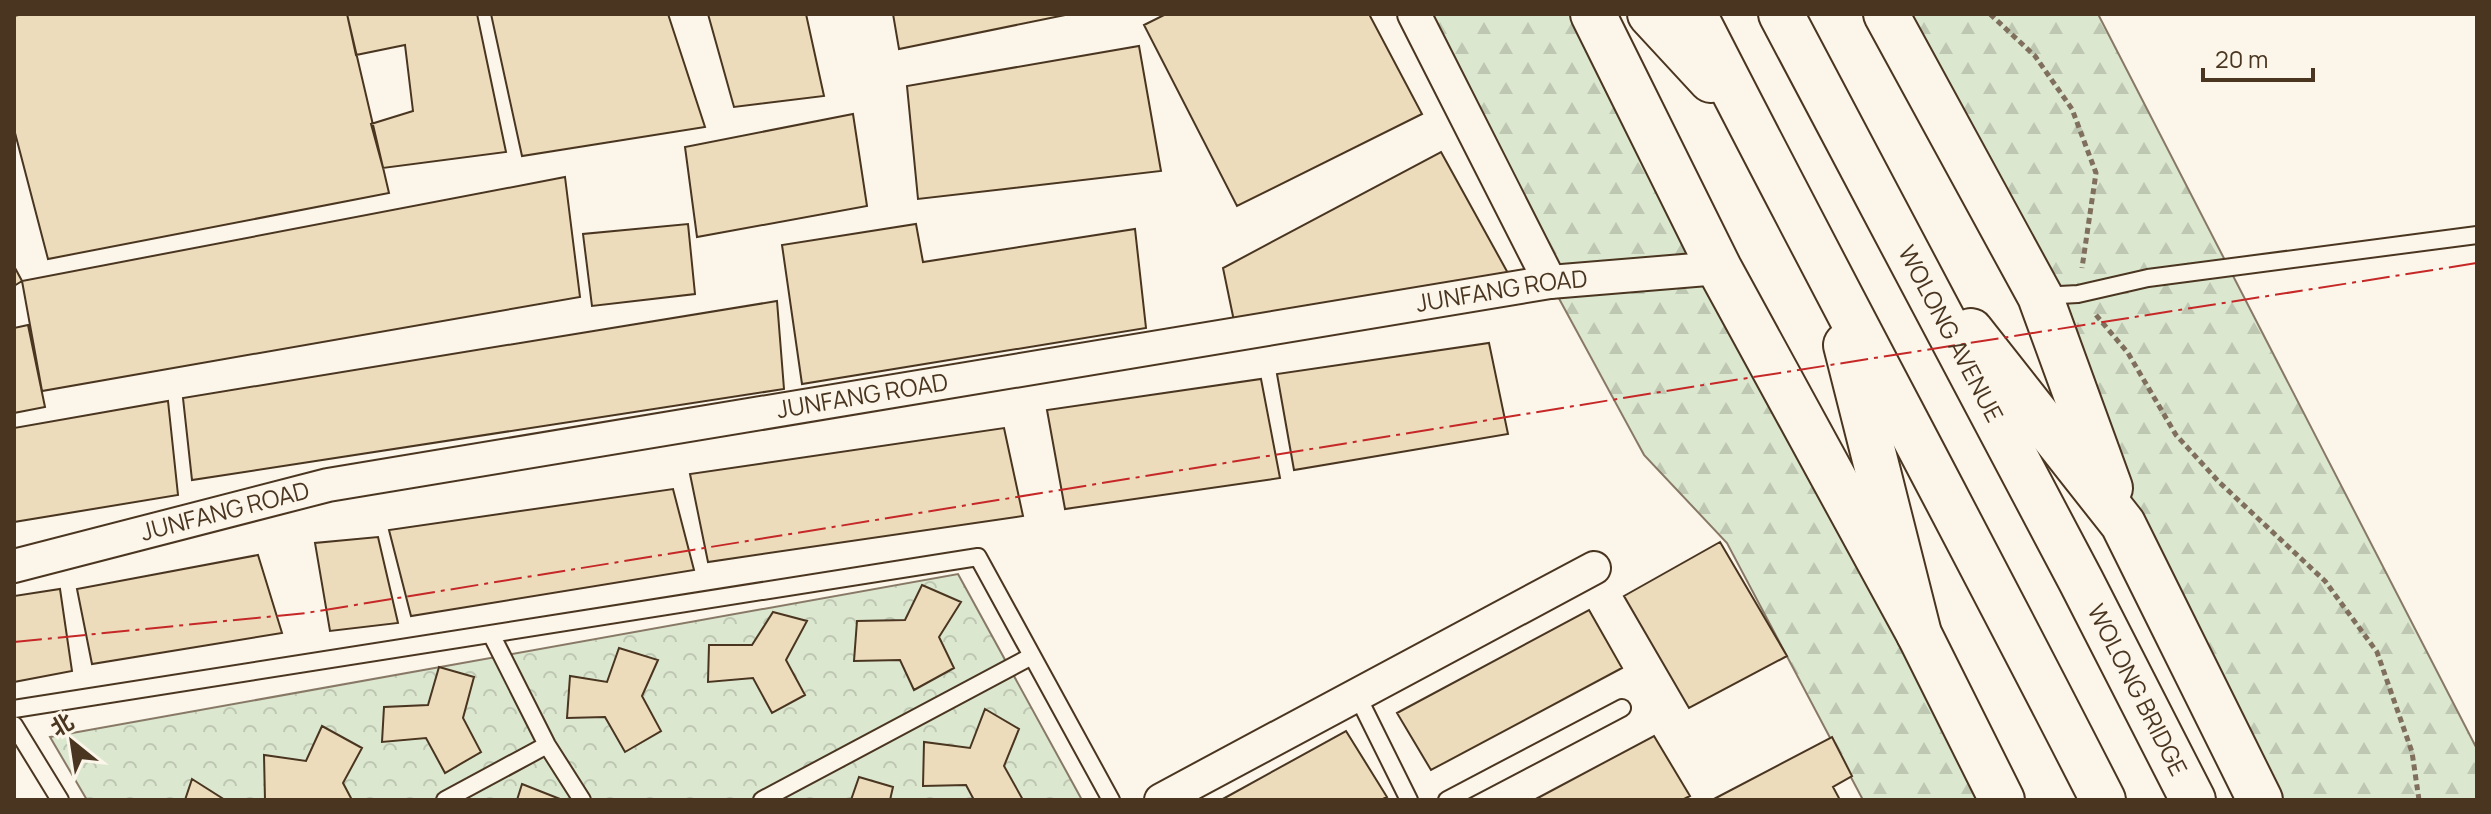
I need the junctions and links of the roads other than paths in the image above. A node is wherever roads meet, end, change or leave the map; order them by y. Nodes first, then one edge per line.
1 (1414, 14) edge
2 (1593, 14) edge
3 (1650, 14) edge
4 (1694, 14) edge
5 (1781, 14) edge
6 (1802, 14) edge
7 (1886, 14) edge
8 (1819, 86) junction
9 (1747, 119) junction
10 (2477, 235) edge
11 (1900, 241) junction
12 (1719, 268) junction
13 (1830, 280) junction
14 (1550, 282) junction
15 (2059, 295) junction
16 (2123, 524) junction
17 (14, 566) edge
18 (1594, 568) dead end
19 (2081, 581) joint
20 (491, 634) junction
21 (1919, 634) junction
22 (1032, 656) junction
23 (1357, 695) junction
24 (1622, 708) dead end
25 (14, 709) edge
26 (14, 725) edge
27 (547, 745) junction
28 (60, 800) edge
29 (445, 800) edge
30 (582, 800) edge
31 (762, 800) edge
32 (1111, 800) edge
33 (1161, 800) edge
34 (1409, 800) edge
35 (1447, 800) edge
36 (2002, 800) edge
37 (2103, 800) edge
38 (2193, 800) edge
39 (2260, 800) edge

1 - 14 street
2 - 12 highway
3 - 9 highway
4 - 9 highway
5 - 8 highway, WOLONG AVENUE
6 - 8 highway, WOLONG AVENUE
7 - 15 highway
8 - 11 highway, WOLONG AVENUE
9 - 13 highway
10 - 15 lane
11 - 16 highway
11 - 19 highway, WOLONG AVENUE
12 - 14 street, JUNFANG ROAD
12 - 21 highway
13 - 21 highway
13 - 37 highway
14 - 17 street, JUNFANG ROAD
15 - 16 highway
16 - 39 highway
18 - 23 street
19 - 38 highway, WOLONG BRIDGE
20 - 22 lane
20 - 25 lane
20 - 27 lane
21 - 36 highway
22 - 31 lane
22 - 32 lane
23 - 33 street
23 - 34 lane
24 - 35 lane
26 - 28 lane
27 - 29 lane
27 - 30 lane

